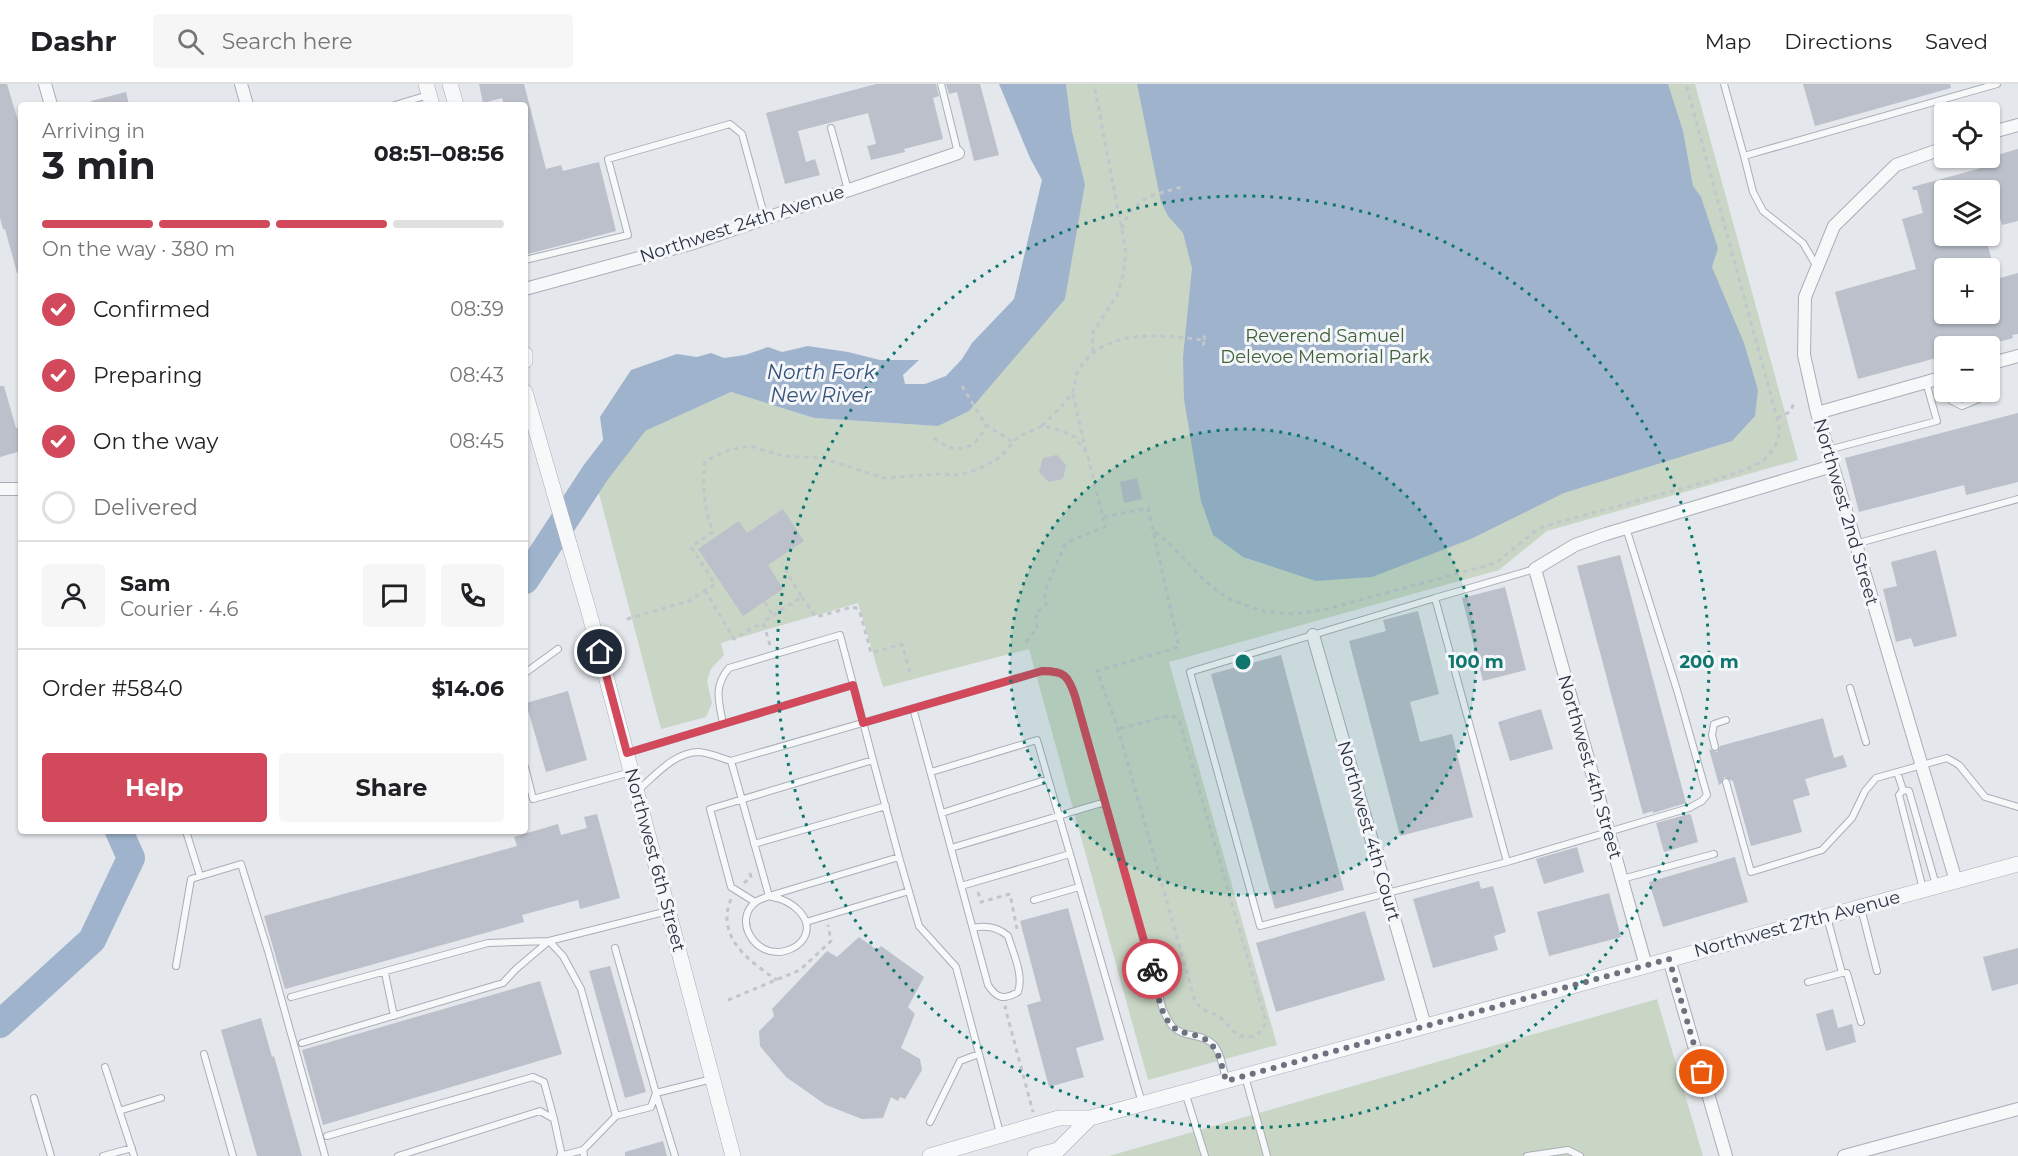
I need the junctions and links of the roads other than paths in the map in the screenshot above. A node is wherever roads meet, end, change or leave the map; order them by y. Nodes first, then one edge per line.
1 (45, 84) edge
2 (241, 84) edge
3 (450, 84) edge
4 (941, 84) edge
5 (1724, 84) edge
6 (1997, 84) edge
7 (429, 94) edge
8 (50, 102) edge
9 (246, 102) edge
10 (404, 102) edge
11 (455, 102) edge
12 (2018, 125) edge
13 (831, 128) dead end
14 (2000, 130) edge
15 (1934, 152) edge
16 (958, 153) joint
17 (1744, 156) junction
18 (848, 190) junction
19 (765, 219) junction
20 (528, 259) edge
21 (1817, 267) junction
22 (528, 288) edge
23 (2018, 356) edge
24 (2000, 362) edge
25 (1934, 381) edge
26 (1926, 382) junction
27 (528, 402) edge
28 (1954, 402) edge
29 (1972, 402) edge
30 (1817, 413) junction
31 (1828, 451) junction
32 (1832, 466) junction
33 (0, 489) edge
34 (18, 489) edge
35 (2018, 499) edge
36 (1626, 528) junction
37 (1855, 543) junction
38 (1535, 569) junction
39 (1435, 598) junction
40 (1313, 635) junction
41 (558, 649) dead end
42 (528, 671) edge
43 (853, 685) junction
44 (1850, 688) dead end
45 (914, 708) junction
46 (1726, 720) dead end
47 (863, 723) junction
48 (723, 724) junction
49 (1866, 742) dead end
50 (1715, 747) dead end
51 (627, 753) junction
52 (873, 760) junction
53 (731, 761) junction
54 (1922, 766) junction
55 (631, 772) junction
56 (931, 772) junction
57 (1898, 772) junction
58 (528, 778) edge
59 (1048, 779) junction
60 (1726, 782) dead end
61 (1903, 790) junction
62 (636, 791) junction
63 (742, 801) junction
64 (1105, 802) junction
65 (886, 806) junction
66 (2018, 807) edge
67 (942, 813) junction
68 (1058, 815) junction
69 (1609, 833) junction
70 (187, 834) edge
71 (754, 844) junction
72 (951, 848) junction
73 (1070, 854) junction
74 (1714, 854) dead end
75 (899, 857) junction
76 (1508, 862) junction
77 (2018, 864) edge
78 (200, 876) junction
79 (1622, 879) junction
80 (1956, 881) junction
81 (961, 886) junction
82 (1079, 887) junction
83 (1930, 888) junction
84 (909, 891) junction
85 (1387, 893) junction
86 (769, 896) junction
87 (1034, 900) dead end
88 (755, 902) junction
89 (1860, 907) junction
90 (668, 910) junction
91 (1826, 916) junction
92 (806, 922) junction
93 (973, 928) junction
94 (549, 941) junction
95 (615, 948) dead end
96 (1669, 959) junction
97 (176, 966) dead end
98 (1646, 966) junction
99 (1877, 971) dead end
100 (385, 973) junction
101 (1842, 973) junction
102 (1808, 982) dead end
103 (291, 997) dead end
104 (394, 1016) junction
105 (1861, 1022) dead end
106 (1425, 1026) junction
107 (302, 1043) dead end
108 (204, 1053) dead end
109 (979, 1054) junction
110 (105, 1067) dead end
111 (1245, 1075) junction
112 (713, 1079) junction
113 (1226, 1081) junction
114 (1184, 1091) junction
115 (656, 1093) junction
116 (34, 1098) dead end
117 (161, 1098) dead end
118 (1142, 1104) junction
119 (2018, 1109) edge
120 (119, 1111) junction
121 (616, 1116) junction
122 (1090, 1118) junction
123 (554, 1119) junction
124 (930, 1122) dead end
125 (327, 1136) dead end
126 (1001, 1136) junction
127 (132, 1148) junction
128 (583, 1153) edge
129 (51, 1156) edge
130 (103, 1156) edge
131 (134, 1156) edge
132 (233, 1156) edge
133 (325, 1156) edge
134 (398, 1156) edge
135 (561, 1156) edge
136 (675, 1156) edge
137 (733, 1156) edge
138 (930, 1156) edge
139 (1035, 1156) edge
140 (1205, 1156) edge
141 (1267, 1156) edge
142 (1527, 1156) edge
143 (1580, 1156) edge
144 (1726, 1156) edge
145 (1844, 1156) edge

1 - 8 street
2 - 9 street
3 - 11 street
4 - 16 lane
5 - 17 lane
6 - 17 lane
7 - 10 lane
12 - 14 street
13 - 18 lane
15 - 21 street, Northwest 2nd Street
16 - 18 street, Northwest 24th Avenue
17 - 21 lane
18 - 19 street, Northwest 24th Avenue
19 - 20 lane
19 - 22 street, Northwest 24th Avenue
21 - 30 street, Northwest 2nd Street
23 - 24 street
25 - 26 street
26 - 30 street
26 - 31 lane
27 - 51 street, Northwest 6th Street
28 - 29 lane
30 - 31 street, Northwest 2nd Street
31 - 32 street, Northwest 2nd Street
32 - 36 street
32 - 37 street, Northwest 2nd Street
33 - 34 street
35 - 37 lane
36 - 38 street
36 - 69 lane
37 - 54 street, Northwest 2nd Street
38 - 39 lane
38 - 69 street, Northwest 4th Street
39 - 40 lane
39 - 76 lane
40 - 85 street, Northwest 4th Court
40 - 85 lane
41 - 42 lane
43 - 47 lane
43 - 48 lane
43 - 48 lane
44 - 49 lane
45 - 47 lane
45 - 56 lane
45 - 64 lane
46 - 50 lane
47 - 52 lane
47 - 53 lane
48 - 51 lane
51 - 55 street, Northwest 6th Street
52 - 63 lane
52 - 65 lane
53 - 62 lane
53 - 63 lane
54 - 57 lane
54 - 66 lane
54 - 80 street, Northwest 2nd Street
55 - 58 lane
55 - 62 street, Northwest 6th Street
56 - 59 lane
56 - 67 lane
57 - 60 lane
57 - 61 lane
59 - 67 lane
59 - 68 lane
61 - 83 lane
61 - 83 lane
62 - 90 street, Northwest 6th Street
63 - 71 lane
63 - 88 lane
64 - 68 lane
64 - 113 lane
65 - 71 lane
65 - 75 lane
67 - 72 lane
68 - 72 lane
68 - 73 lane
69 - 76 lane
69 - 79 street, Northwest 4th Street
70 - 78 lane
71 - 86 lane
72 - 81 lane
73 - 81 lane
73 - 82 lane
74 - 79 lane
75 - 84 lane
75 - 86 lane
76 - 85 lane
77 - 80 street, Northwest 27th Avenue
78 - 97 lane
78 - 133 lane
79 - 98 street, Northwest 4th Street
80 - 83 street, Northwest 27th Avenue
81 - 93 lane
82 - 87 lane
82 - 118 lane
83 - 89 street, Northwest 27th Avenue
84 - 92 lane
84 - 109 lane
85 - 106 street, Northwest 4th Court
86 - 88 lane
86 - 92 lane
88 - 92 lane
89 - 91 street, Northwest 27th Avenue
89 - 99 lane
90 - 94 lane
90 - 112 street, Northwest 6th Street
91 - 96 street, Northwest 27th Avenue
91 - 101 lane
93 - 93 lane
94 - 100 lane
94 - 104 lane
94 - 121 lane
95 - 115 lane
96 - 98 street, Northwest 27th Avenue
96 - 144 street
98 - 106 street, Northwest 27th Avenue
100 - 103 lane
100 - 104 lane
101 - 102 lane
101 - 105 lane
104 - 107 lane
106 - 111 street, Northwest 27th Avenue
108 - 132 lane
109 - 124 lane
109 - 126 lane
110 - 120 lane
111 - 113 street, Northwest 27th Avenue
111 - 141 lane
112 - 115 lane
112 - 137 street, Northwest 6th Street
113 - 114 street, Northwest 27th Avenue
114 - 118 street, Northwest 27th Avenue
114 - 140 lane
115 - 121 lane
115 - 136 lane
116 - 129 lane
117 - 120 lane
118 - 122 street, Northwest 27th Avenue
119 - 145 street
120 - 127 lane
121 - 128 lane
122 - 126 street, Northwest 27th Avenue
122 - 139 street, Northwest 27th Avenue
123 - 125 lane
123 - 134 lane
123 - 135 lane
126 - 138 street, Northwest 27th Avenue
127 - 130 lane
127 - 131 lane
128 - 135 lane
142 - 143 lane

